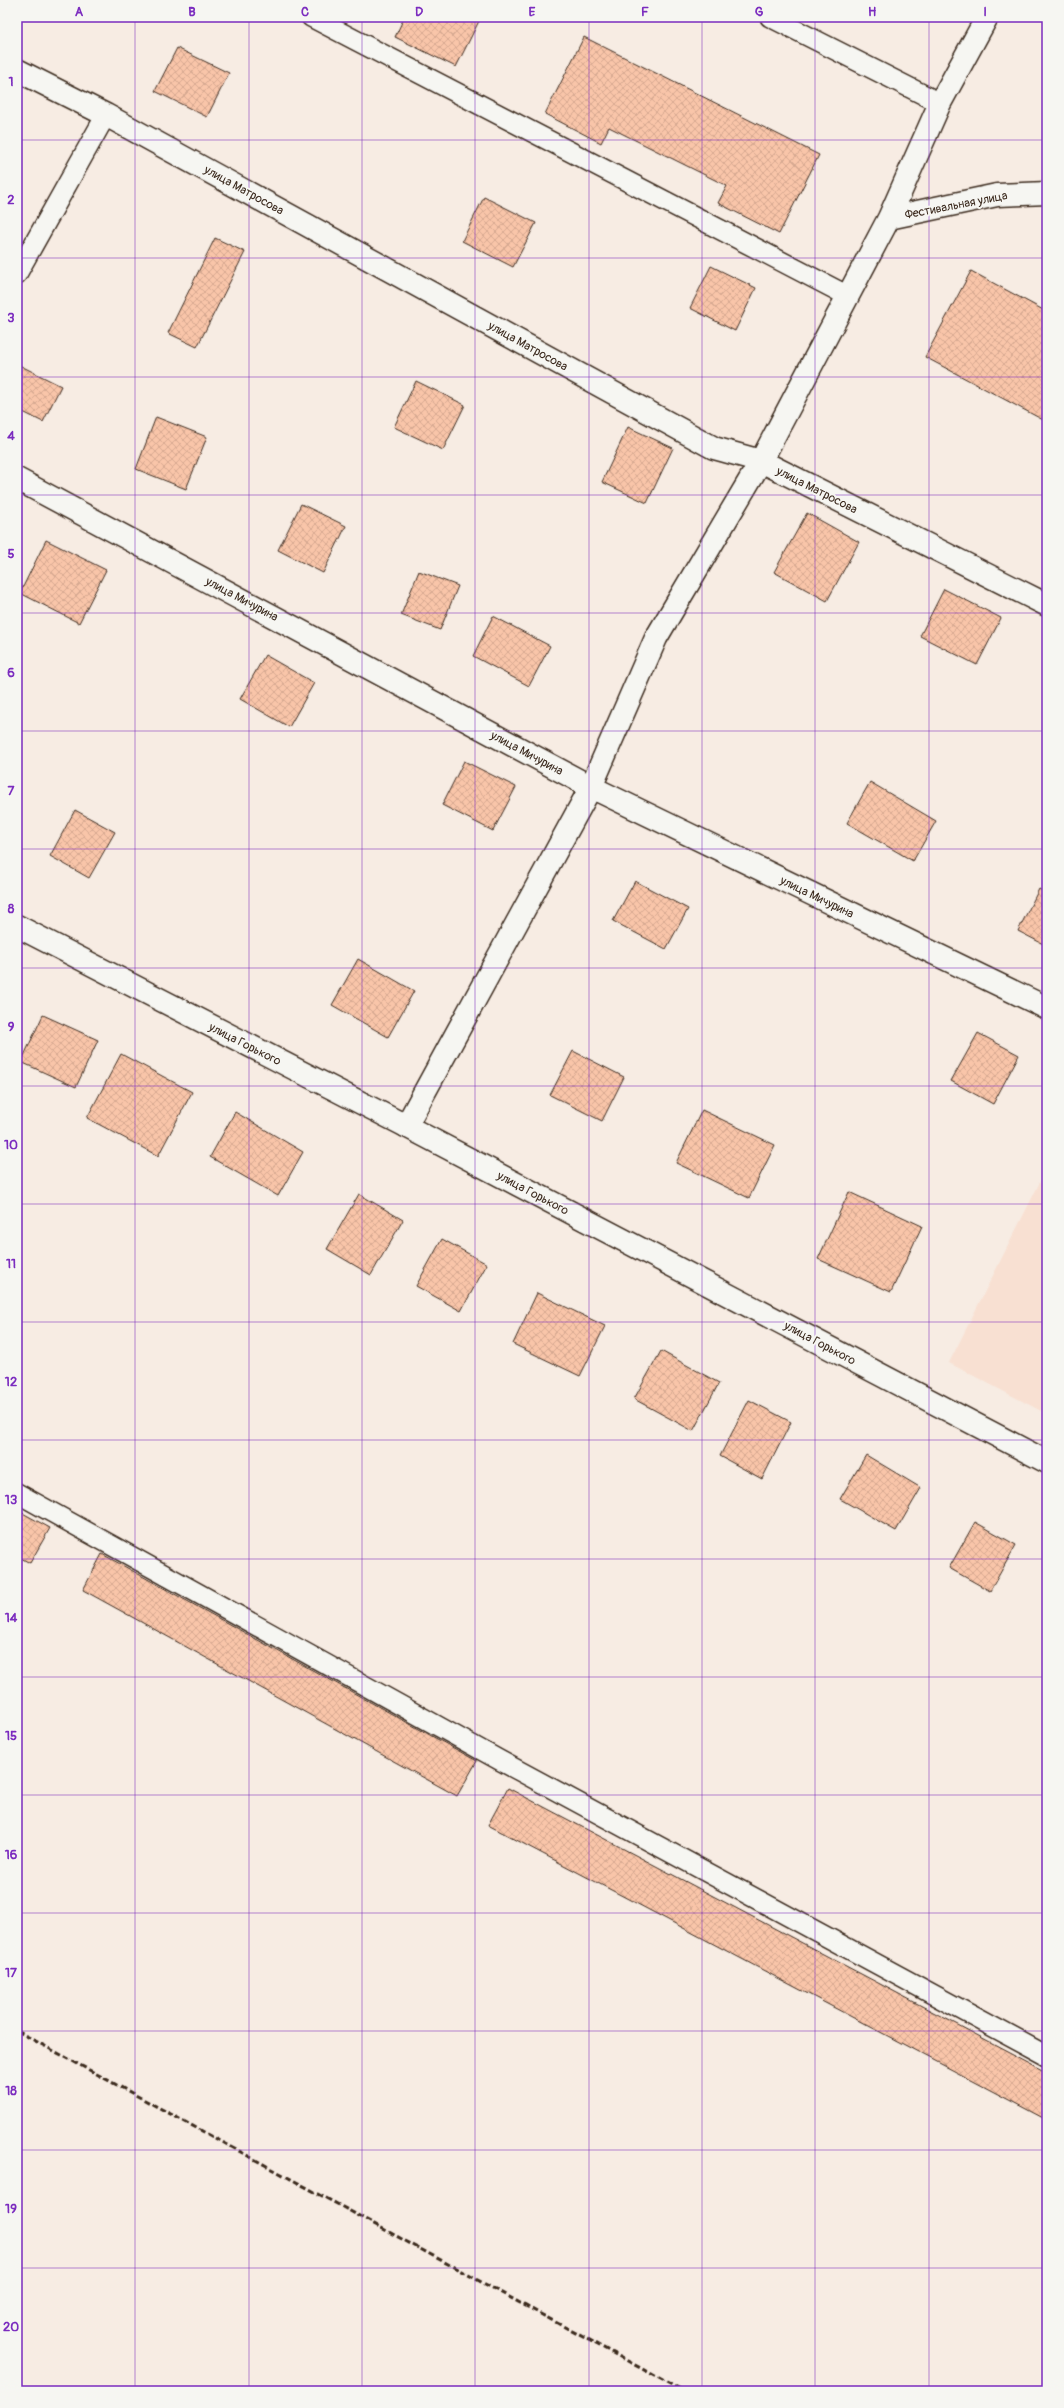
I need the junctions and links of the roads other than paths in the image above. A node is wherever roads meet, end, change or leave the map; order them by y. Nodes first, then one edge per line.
1 (311, 17) edge
2 (770, 17) edge
3 (987, 17) edge
4 (17, 70) edge
5 (940, 103) junction
6 (106, 115) junction
7 (1047, 193) edge
8 (889, 218) junction
9 (17, 274) edge
10 (848, 296) junction
11 (761, 461) junction
12 (17, 479) edge
13 (1047, 605) edge
14 (591, 787) junction
15 (17, 926) edge
16 (1047, 1008) edge
17 (406, 1126) junction
18 (1047, 1462) edge
19 (17, 1493) edge
20 (1047, 2056) edge

1 - 10 lane
2 - 5 lane
3 - 5 street
4 - 6 street, улица Матросова
5 - 8 street
6 - 9 lane
6 - 11 street, улица Матросова
7 - 8 street, Фестивальная улица
8 - 10 street
10 - 11 street
11 - 13 street, улица Матросова
11 - 14 street
12 - 14 street, улица Мичурина
14 - 16 street, улица Мичурина
14 - 17 street
15 - 17 street, улица Горького
17 - 18 street, улица Горького
19 - 20 lane

